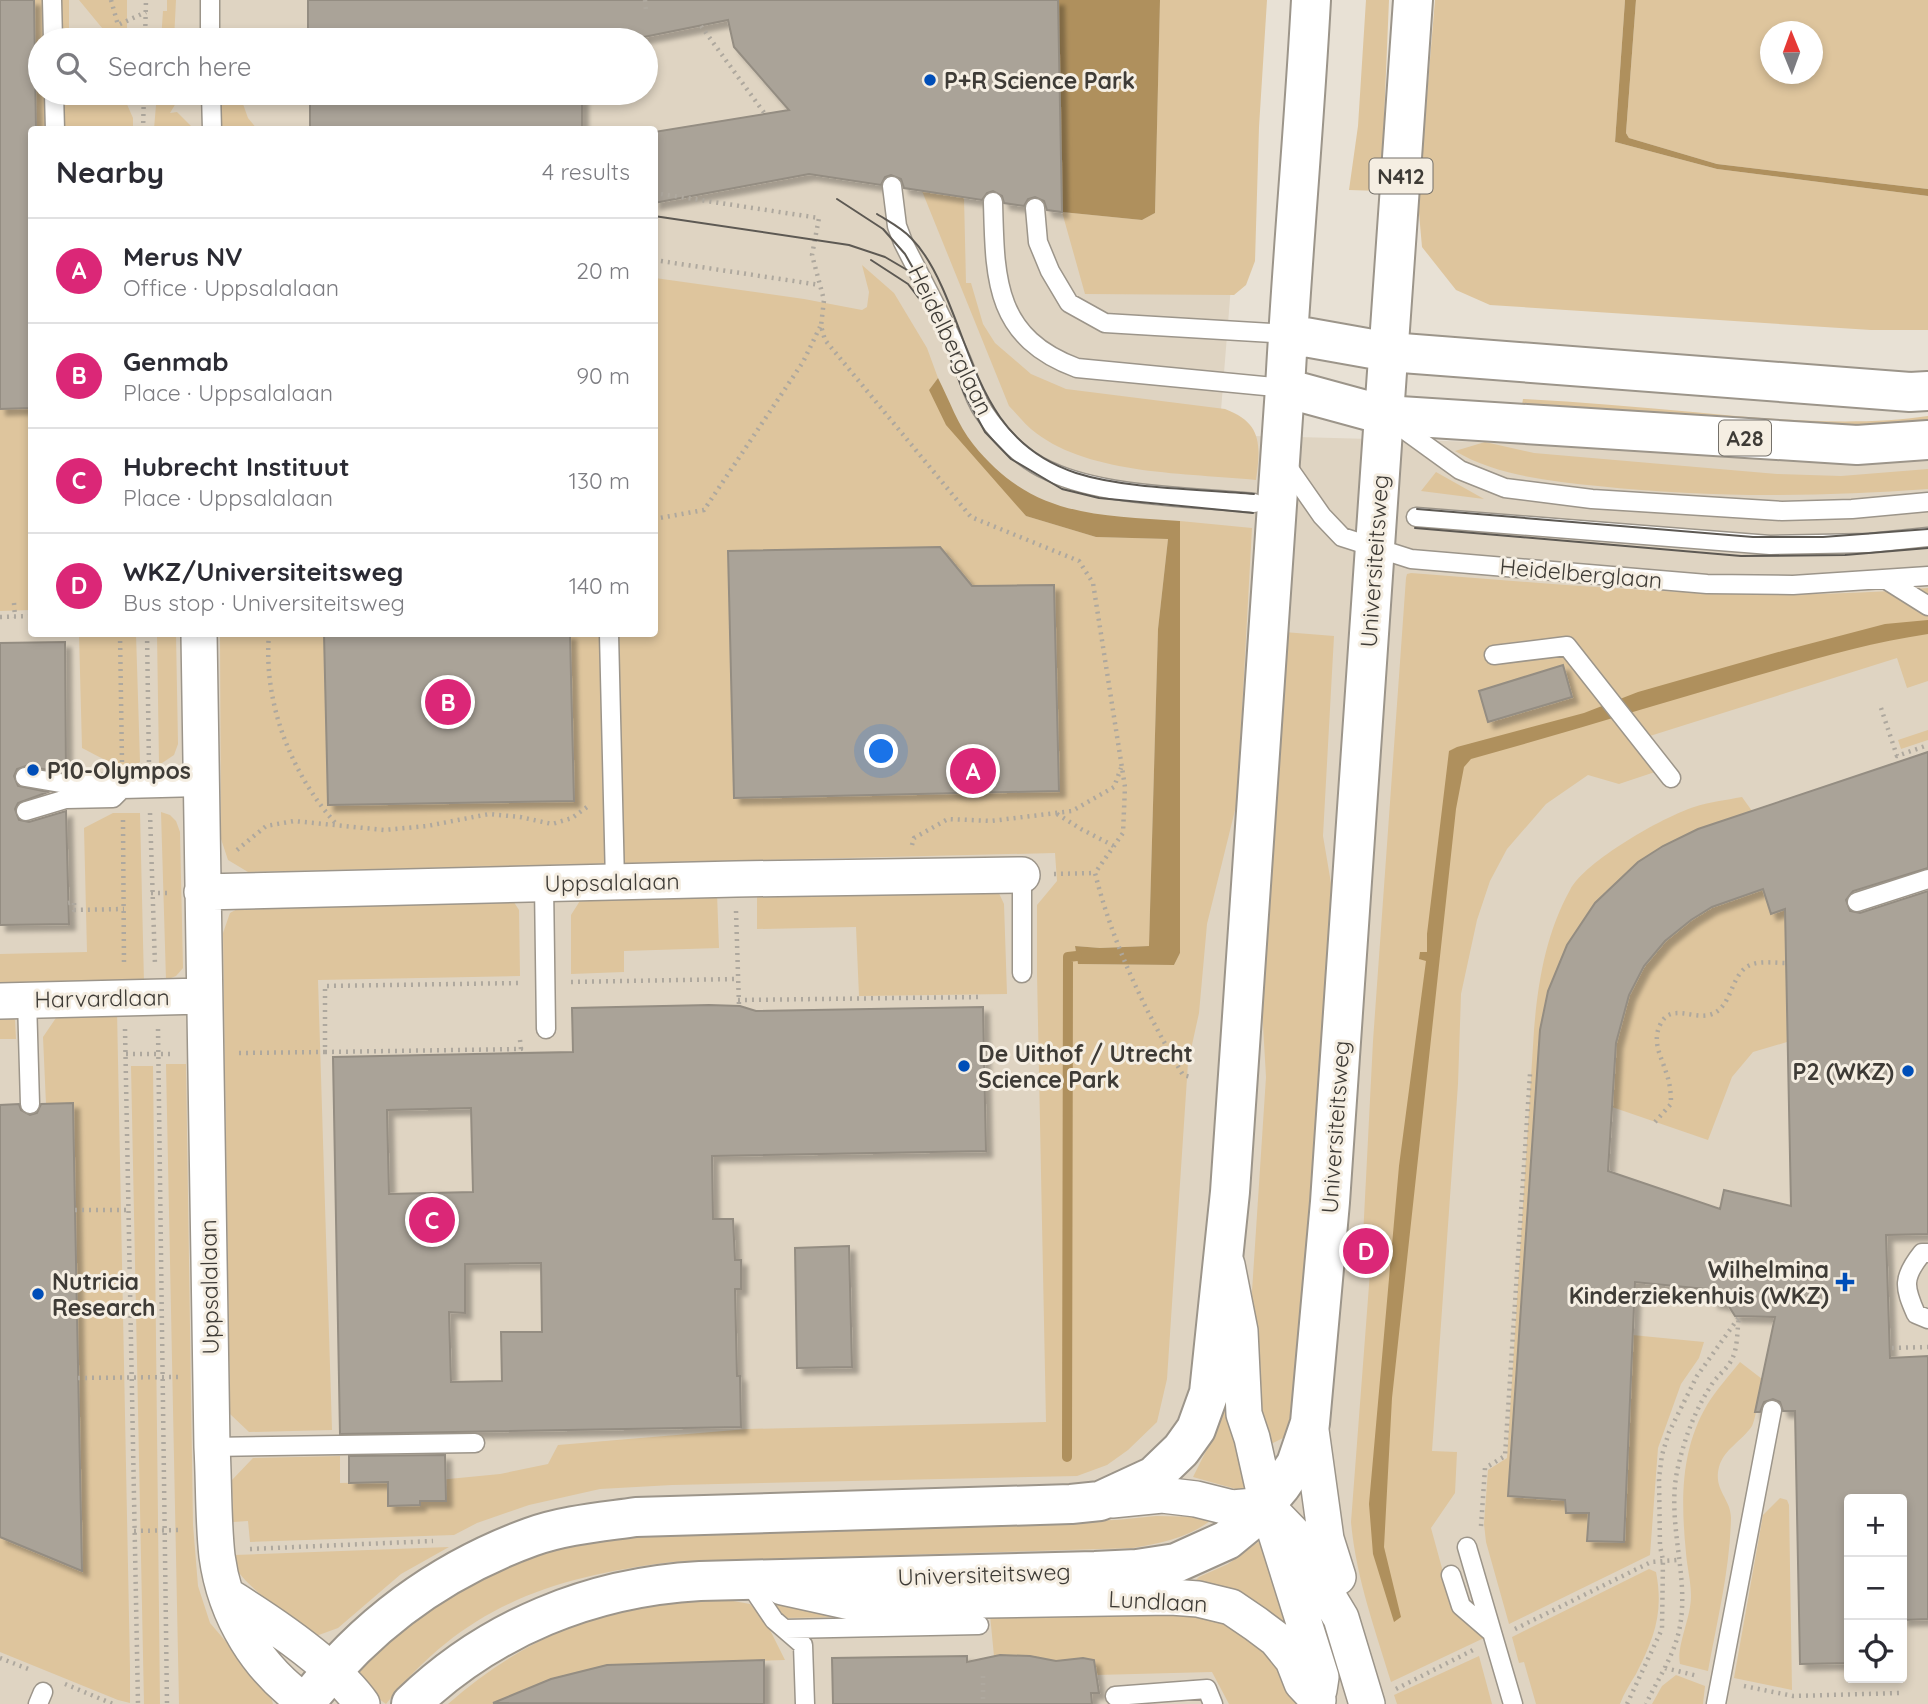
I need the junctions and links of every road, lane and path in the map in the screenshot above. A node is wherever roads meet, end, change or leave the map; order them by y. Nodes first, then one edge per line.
1 (52, 0) edge
2 (111, 0) edge
3 (146, 0) edge
4 (210, 0) edge
5 (645, 0) edge
6 (1311, 0) edge
7 (1413, 0) edge
8 (646, 11) dead end
9 (146, 12) junction
10 (701, 26) dead end
11 (53, 28) edge
12 (145, 28) edge
13 (210, 28) edge
14 (54, 105) edge
15 (144, 105) edge
16 (211, 105) edge
17 (765, 114) dead end
18 (55, 126) edge
19 (143, 126) edge
20 (212, 126) edge
21 (892, 187) dead end
22 (658, 194) edge
23 (993, 202) dead end
24 (1035, 208) dead end
25 (658, 261) edge
26 (820, 285) junction
27 (821, 326) junction
28 (1288, 334) junction
29 (1389, 352) junction
30 (1284, 388) junction
31 (1928, 391) edge
32 (1384, 415) junction
33 (1928, 440) edge
34 (1279, 454) junction
35 (1928, 502) edge
36 (1254, 503) dead end
37 (1416, 517) dead end
38 (658, 518) edge
39 (1928, 537) edge
40 (1375, 548) junction
41 (1928, 576) edge
42 (1885, 579) junction
43 (14, 603) dead end
44 (1928, 607) edge
45 (28, 616) edge
46 (0, 617) edge
47 (15, 617) junction
48 (120, 637) edge
49 (147, 637) edge
50 (199, 637) edge
51 (269, 637) edge
52 (609, 637) edge
53 (1494, 655) dead end
54 (1881, 708) dead end
55 (1928, 745) edge
56 (149, 765) dead end
57 (122, 766) dead end
58 (1121, 766) junction
59 (25, 777) dead end
60 (1671, 778) dead end
61 (200, 787) junction
62 (122, 789) junction
63 (613, 789) junction
64 (122, 808) dead end
65 (26, 811) dead end
66 (150, 811) dead end
67 (1056, 814) junction
68 (338, 826) junction
69 (1114, 846) junction
70 (236, 851) dead end
71 (1095, 873) junction
72 (1022, 875) junction
73 (906, 876) junction
74 (1928, 878) edge
75 (736, 879) junction
76 (615, 882) junction
77 (544, 884) junction
78 (202, 892) junction
79 (68, 902) dead end
80 (1857, 902) dead end
81 (124, 909) junction
82 (1786, 963) dead end
83 (1022, 973) dead end
84 (738, 979) junction
85 (545, 982) junction
86 (204, 996) junction
87 (140, 997) junction
88 (983, 997) dead end
89 (13, 1000) edge
90 (546, 1029) joint
91 (326, 1052) junction
92 (205, 1053) junction
93 (126, 1054) junction
94 (160, 1054) junction
95 (1530, 1074) dead end
96 (1191, 1077) dead end
97 (30, 1104) dead end
98 (1655, 1122) dead end
99 (75, 1210) dead end
100 (128, 1210) junction
101 (1224, 1251) junction
102 (1928, 1253) edge
103 (1928, 1319) edge
104 (1928, 1347) edge
105 (1892, 1348) dead end
106 (210, 1376) junction
107 (164, 1377) junction
108 (78, 1378) dead end
109 (131, 1378) junction
110 (1772, 1410) dead end
111 (1310, 1423) junction
112 (475, 1443) dead end
113 (212, 1447) junction
114 (1100, 1501) junction
115 (1267, 1504) junction
116 (216, 1529) junction
117 (166, 1530) junction
118 (134, 1531) junction
119 (1481, 1534) dead end
120 (439, 1541) dead end
121 (1467, 1547) dead end
122 (1451, 1574) dead end
123 (747, 1580) junction
124 (228, 1596) junction
125 (1340, 1618) junction
126 (979, 1625) dead end
127 (785, 1629) junction
128 (1490, 1631) junction
129 (1665, 1668) junction
130 (330, 1671) junction
131 (983, 1676) dead end
132 (1719, 1681) junction
133 (1901, 1693) dead end
134 (1115, 1696) dead end
135 (1318, 1702) edge
136 (138, 1704) edge
137 (167, 1704) edge
138 (306, 1704) edge
139 (362, 1704) edge
140 (411, 1704) edge
141 (805, 1704) edge
142 (983, 1704) edge
143 (1213, 1704) edge
144 (1367, 1704) edge
145 (1513, 1704) edge
146 (1627, 1704) edge
147 (1646, 1704) edge
148 (1716, 1704) edge

1 - 11 lane
2 - 9 path
3 - 9 path
4 - 13 lane
5 - 8 path
6 - 28 main road
7 - 29 main road, Universiteitsweg / N412
9 - 12 path
10 - 17 path
14 - 18 lane
15 - 19 path
16 - 20 lane
21 - 36 lane, Heidelberglaan
22 - 26 path
23 - 30 lane
24 - 28 lane
25 - 26 path
26 - 27 path
27 - 38 path
27 - 58 path
28 - 29 main road
28 - 30 main road
29 - 31 main road
29 - 32 main road, Universiteitsweg / N412
30 - 32 main road
30 - 34 main road
32 - 33 main road, A28
32 - 35 lane
32 - 40 main road, Universiteitsweg / N412
34 - 40 lane, Heidelberglaan
34 - 101 main road
37 - 39 lane, Heidelberglaan
40 - 42 lane, Heidelberglaan
40 - 111 main road, Universiteitsweg
41 - 42 lane, Heidelberglaan
42 - 44 lane
43 - 47 path
45 - 47 path
46 - 47 path
48 - 57 path
49 - 56 path
50 - 61 street, Uppsalalaan
51 - 68 path
52 - 63 lane
53 - 60 lane
54 - 55 path
58 - 67 path
58 - 69 path
59 - 62 lane
61 - 62 lane
61 - 78 street, Uppsalalaan
62 - 65 lane
63 - 68 path
63 - 76 lane
64 - 81 path
66 - 87 path
67 - 69 path
67 - 73 path
68 - 70 path
69 - 71 path
71 - 72 path
71 - 96 path
72 - 73 street, Uppsalalaan
72 - 83 lane
73 - 75 street, Uppsalalaan
74 - 80 lane
75 - 76 street, Uppsalalaan
75 - 84 path
76 - 77 street, Uppsalalaan
77 - 78 street, Uppsalalaan
77 - 85 lane
78 - 86 street, Uppsalalaan
79 - 81 path
81 - 87 path
82 - 98 path
84 - 85 path
84 - 88 path
85 - 90 lane
85 - 91 path
86 - 87 street, Harvardlaan
86 - 92 street, Uppsalalaan
87 - 89 street, Harvardlaan
87 - 93 path
87 - 94 path
89 - 97 lane
90 - 91 path
91 - 92 path
92 - 94 path
92 - 106 street, Uppsalalaan
93 - 94 path
93 - 100 path
94 - 107 path
95 - 119 path
99 - 100 path
100 - 109 path
101 - 114 main road
101 - 115 street, Lundlaan
102 - 103 lane
104 - 105 path
106 - 107 path
106 - 113 street, Uppsalalaan
107 - 109 path
107 - 117 path
108 - 109 path
109 - 118 path
110 - 132 lane
111 - 115 main road, Universiteitsweg
111 - 125 street, Lundlaan
112 - 113 lane
113 - 116 street, Uppsalalaan
114 - 115 street
114 - 130 main road
115 - 123 main road, Universiteitsweg
115 - 125 street, Lundlaan
115 - 135 street, Lundlaan
116 - 117 path
116 - 120 path
116 - 124 street, Uppsalalaan
117 - 118 path
117 - 137 path
118 - 136 path
121 - 128 lane
122 - 128 lane
123 - 127 lane
123 - 135 street, Lundlaan
123 - 140 main road, Universiteitsweg
124 - 130 street
124 - 138 street, Uppsalalaan
125 - 144 street, Lundlaan
126 - 127 lane
127 - 141 lane
128 - 145 lane
129 - 132 path
129 - 146 path
129 - 147 path
130 - 138 main road
130 - 139 street
131 - 142 path
132 - 133 path
132 - 148 lane
134 - 143 lane

